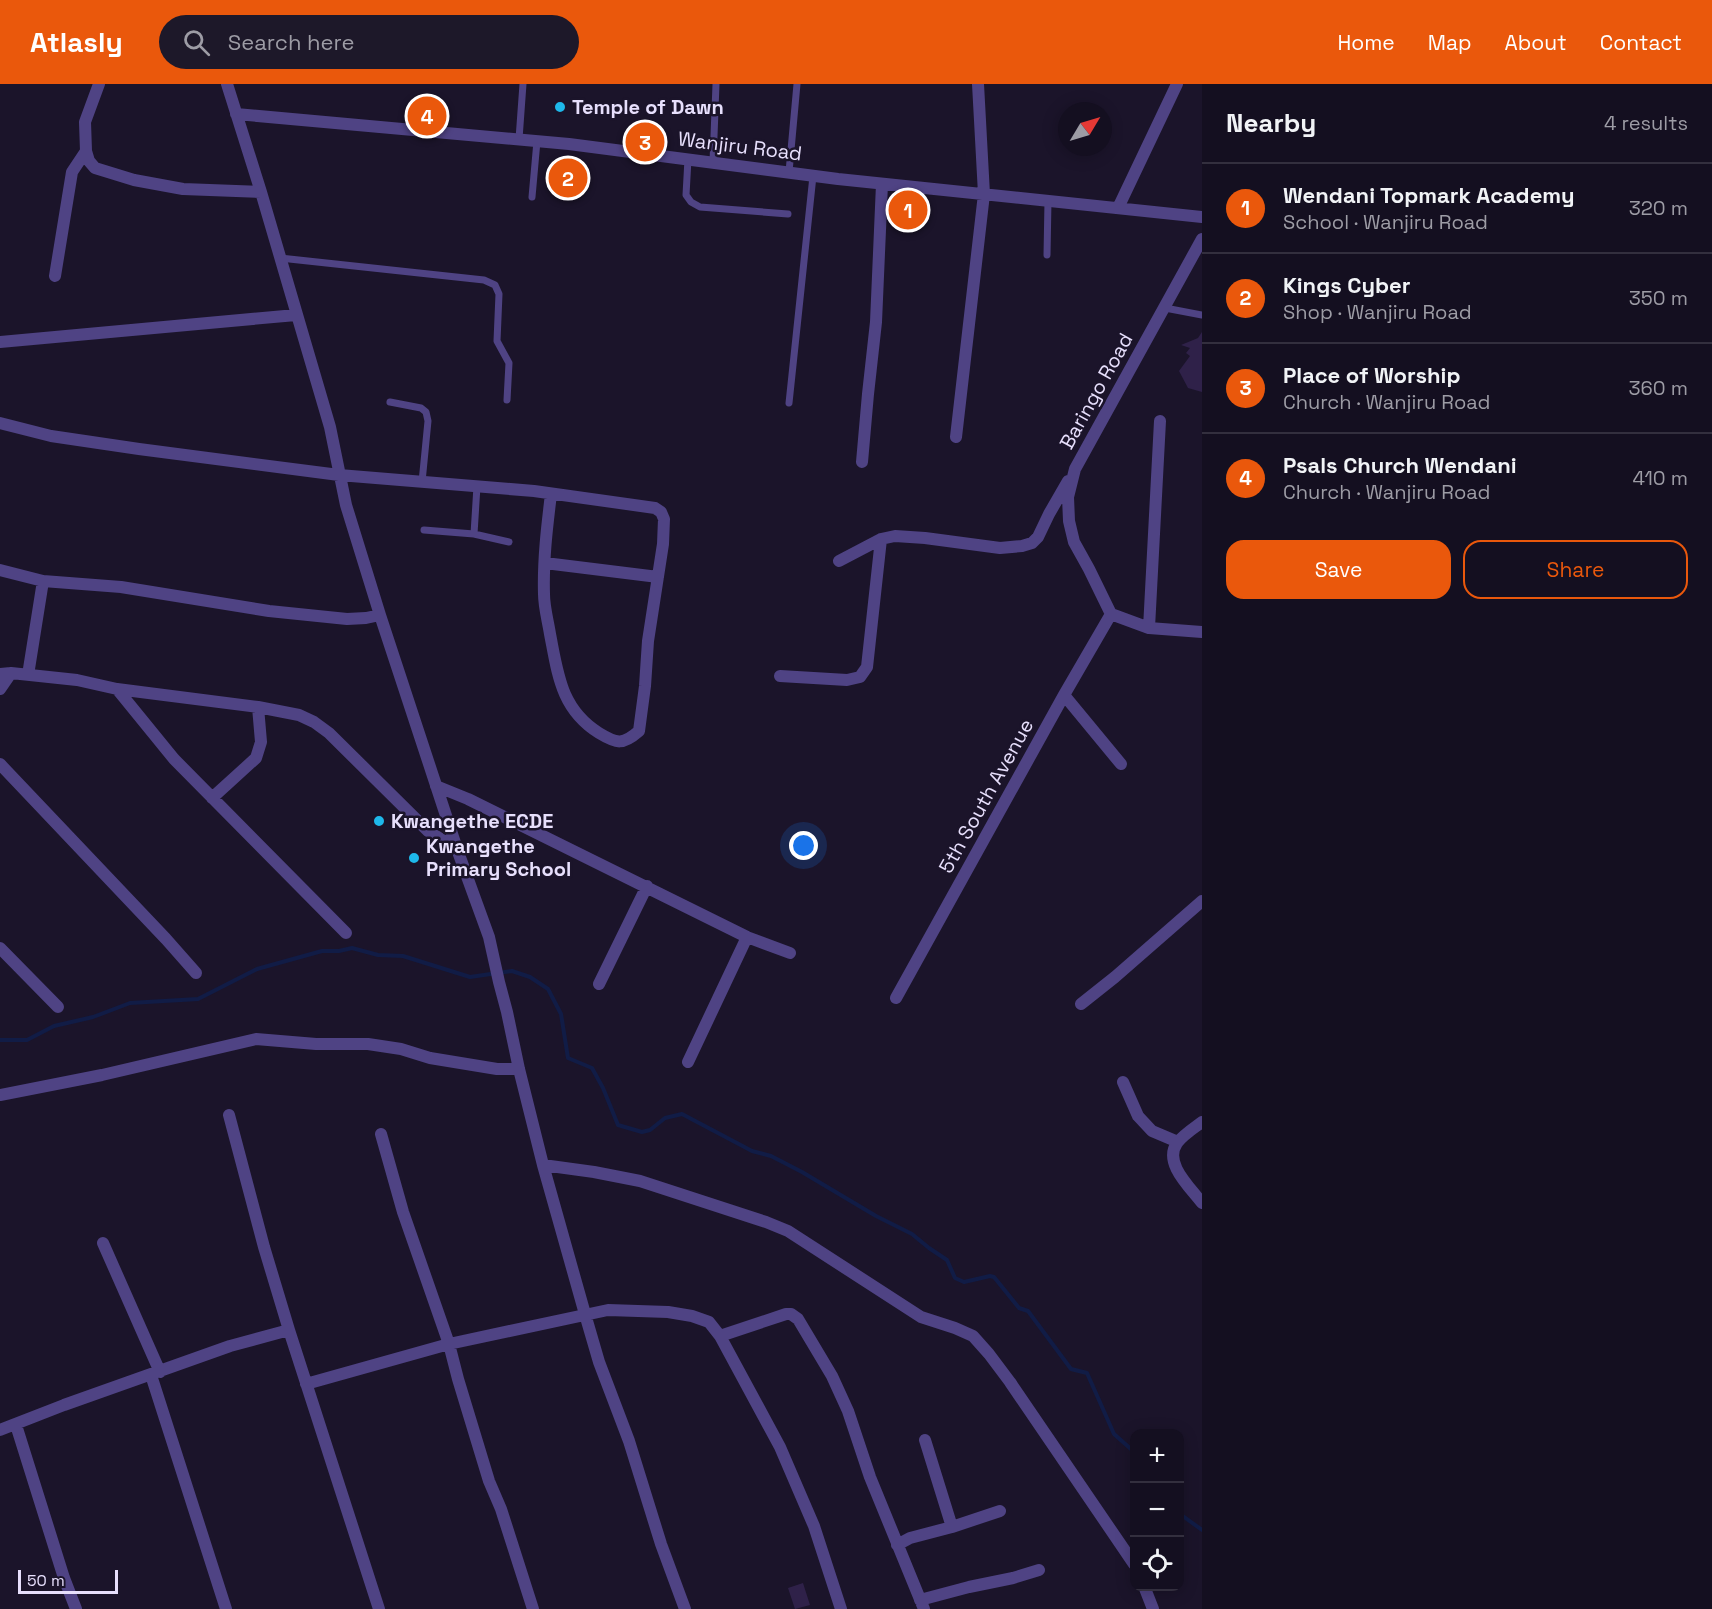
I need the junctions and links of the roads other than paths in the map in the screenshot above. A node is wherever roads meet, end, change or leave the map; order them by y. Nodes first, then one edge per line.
1 (99, 84) edge
2 (227, 84) edge
3 (523, 84) edge
4 (716, 84) edge
5 (797, 84) edge
6 (978, 84) edge
7 (1177, 84) edge
8 (236, 114) junction
9 (519, 139) junction
10 (537, 141) junction
11 (86, 151) junction
12 (688, 159) junction
13 (713, 162) junction
14 (789, 172) junction
15 (813, 176) junction
16 (882, 183) junction
17 (261, 192) junction
18 (984, 194) junction
19 (532, 197) dead end
20 (1048, 201) junction
21 (1118, 208) junction
22 (788, 214) dead end
23 (1202, 217) edge
24 (1202, 239) edge
25 (1047, 255) dead end
26 (280, 258) junction
27 (55, 276) dead end
28 (1165, 308) junction
29 (297, 315) junction
30 (1202, 315) edge
31 (0, 342) edge
32 (507, 400) dead end
33 (390, 402) dead end
34 (789, 403) dead end
35 (1160, 421) dead end
36 (0, 423) edge
37 (956, 437) dead end
38 (862, 462) dead end
39 (1075, 469) junction
40 (339, 475) junction
41 (422, 482) junction
42 (477, 486) junction
43 (551, 494) junction
44 (423, 530) dead end
45 (474, 534) junction
46 (881, 539) junction
47 (509, 542) dead end
48 (839, 561) dead end
49 (545, 563) junction
50 (0, 570) edge
51 (658, 577) junction
52 (43, 581) junction
53 (1112, 614) junction
54 (380, 615) junction
55 (1149, 628) junction
56 (1202, 632) edge
57 (5, 674) edge
58 (28, 675) junction
59 (780, 676) dead end
60 (0, 689) edge
61 (117, 689) junction
62 (1064, 695) junction
63 (258, 707) junction
64 (0, 764) edge
65 (1121, 764) dead end
66 (436, 786) junction
67 (212, 798) junction
68 (457, 849) junction
69 (647, 886) junction
70 (1201, 904) edge
71 (346, 933) dead end
72 (747, 937) junction
73 (0, 948) edge
74 (790, 953) dead end
75 (196, 973) dead end
76 (599, 984) dead end
77 (896, 998) dead end
78 (1081, 1004) dead end
79 (58, 1007) dead end
80 (688, 1062) dead end
81 (519, 1070) junction
82 (1123, 1082) dead end
83 (0, 1095) edge
84 (229, 1115) dead end
85 (1202, 1122) edge
86 (381, 1134) dead end
87 (1178, 1142) junction
88 (543, 1165) junction
89 (1202, 1203) edge
90 (103, 1243) dead end
91 (585, 1314) junction
92 (289, 1330) junction
93 (720, 1336) junction
94 (449, 1344) junction
95 (156, 1374) junction
96 (306, 1383) junction
97 (16, 1425) junction
98 (0, 1430) edge
99 (925, 1440) dead end
100 (1000, 1511) dead end
101 (952, 1527) junction
102 (897, 1545) junction
103 (1130, 1558) edge
104 (1039, 1570) dead end
105 (1146, 1591) edge
106 (922, 1604) edge
107 (76, 1609) edge
108 (226, 1609) edge
109 (379, 1609) edge
110 (533, 1609) edge
111 (685, 1609) edge
112 (841, 1609) edge
113 (1154, 1609) edge

1 - 11 street
2 - 8 street
3 - 9 lane
4 - 13 lane
5 - 14 lane
6 - 18 street
7 - 21 street
8 - 9 street, Wanjiru Road
8 - 17 street
9 - 10 street, Wanjiru Road
10 - 12 street, Wanjiru Road
10 - 19 lane
11 - 17 street
11 - 27 street
12 - 13 street, Wanjiru Road
12 - 22 lane
13 - 14 street, Wanjiru Road
14 - 15 street, Wanjiru Road
15 - 16 street, Wanjiru Road
15 - 34 lane
16 - 18 street, Wanjiru Road
16 - 38 street
17 - 26 street
18 - 20 street, Wanjiru Road
18 - 37 street
20 - 21 street, Wanjiru Road
20 - 25 lane
21 - 23 street, Wanjiru Road
24 - 28 street, Baringo Road
26 - 29 street
26 - 32 lane
28 - 30 lane
28 - 39 street, Baringo Road
29 - 31 street
29 - 40 street
33 - 41 lane
35 - 55 street
36 - 40 street
39 - 46 street
39 - 53 street, Baringo Road
40 - 41 street
40 - 54 street
41 - 42 street
42 - 43 street
42 - 45 lane
43 - 49 street
43 - 51 street
44 - 45 lane
45 - 47 lane
46 - 48 street
46 - 59 street
49 - 51 street
49 - 51 street
50 - 52 street
52 - 54 street
52 - 58 street
53 - 55 street
53 - 62 street, 5th South Avenue
54 - 66 street
55 - 56 street
57 - 58 street
57 - 60 street
58 - 61 street
61 - 63 street
61 - 67 street
62 - 65 street
62 - 77 street, 5th South Avenue
63 - 67 street
63 - 68 street
64 - 75 street
66 - 68 street
66 - 69 street
67 - 71 street
68 - 81 street
69 - 72 street
69 - 76 street
70 - 78 street
72 - 74 street
72 - 80 street
73 - 79 street
81 - 83 street
81 - 88 street
82 - 87 street
84 - 92 street
85 - 87 street
86 - 94 street
87 - 89 street
88 - 91 street
88 - 103 street
90 - 95 street
91 - 93 street
91 - 94 street
91 - 111 street
92 - 95 street
92 - 96 street
93 - 102 street
93 - 112 street
94 - 96 street
94 - 110 street
95 - 97 street
95 - 108 street
96 - 109 street
97 - 98 street
97 - 107 street
99 - 101 street
100 - 101 street
101 - 102 street
102 - 106 street
104 - 106 street
105 - 113 street

